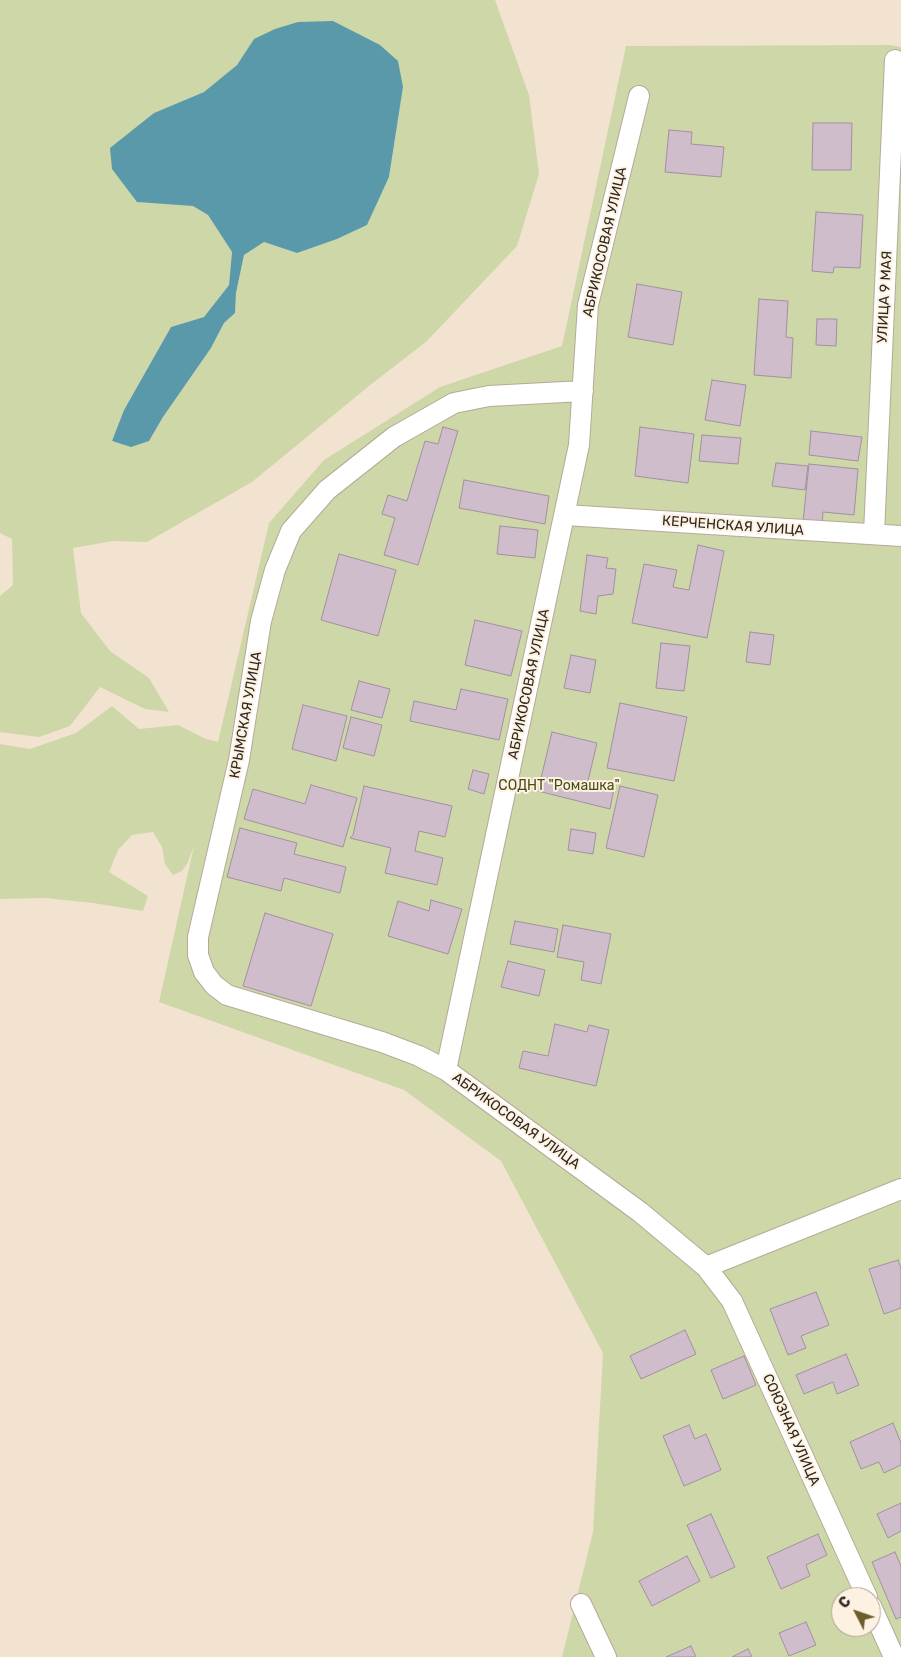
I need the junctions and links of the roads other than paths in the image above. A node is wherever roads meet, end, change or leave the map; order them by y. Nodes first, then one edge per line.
1 (895, 60) dead end
2 (639, 96) dead end
3 (583, 391) junction
4 (566, 515) junction
5 (874, 534) junction
6 (901, 536) edge
7 (446, 1070) junction
8 (901, 1189) edge
9 (706, 1268) junction
10 (862, 1587) edge
11 (581, 1604) dead end
12 (881, 1628) edge
13 (606, 1657) edge
14 (894, 1657) edge

1 - 5 street, УЛИЦА 9 МАЯ
2 - 3 street, АБРИКОСОВАЯ УЛИЦА
3 - 4 street, АБРИКОСОВАЯ УЛИЦА
3 - 7 street, КРЫМСКАЯ УЛИЦА
4 - 5 street, КЕРЧЕНСКАЯ УЛИЦА
4 - 7 street, АБРИКОСОВАЯ УЛИЦА
5 - 6 street, КЕРЧЕНСКАЯ УЛИЦА
7 - 9 street, АБРИКОСОВАЯ УЛИЦА
8 - 9 street
9 - 10 street, СОЮЗНАЯ УЛИЦА
11 - 13 street
12 - 14 street

